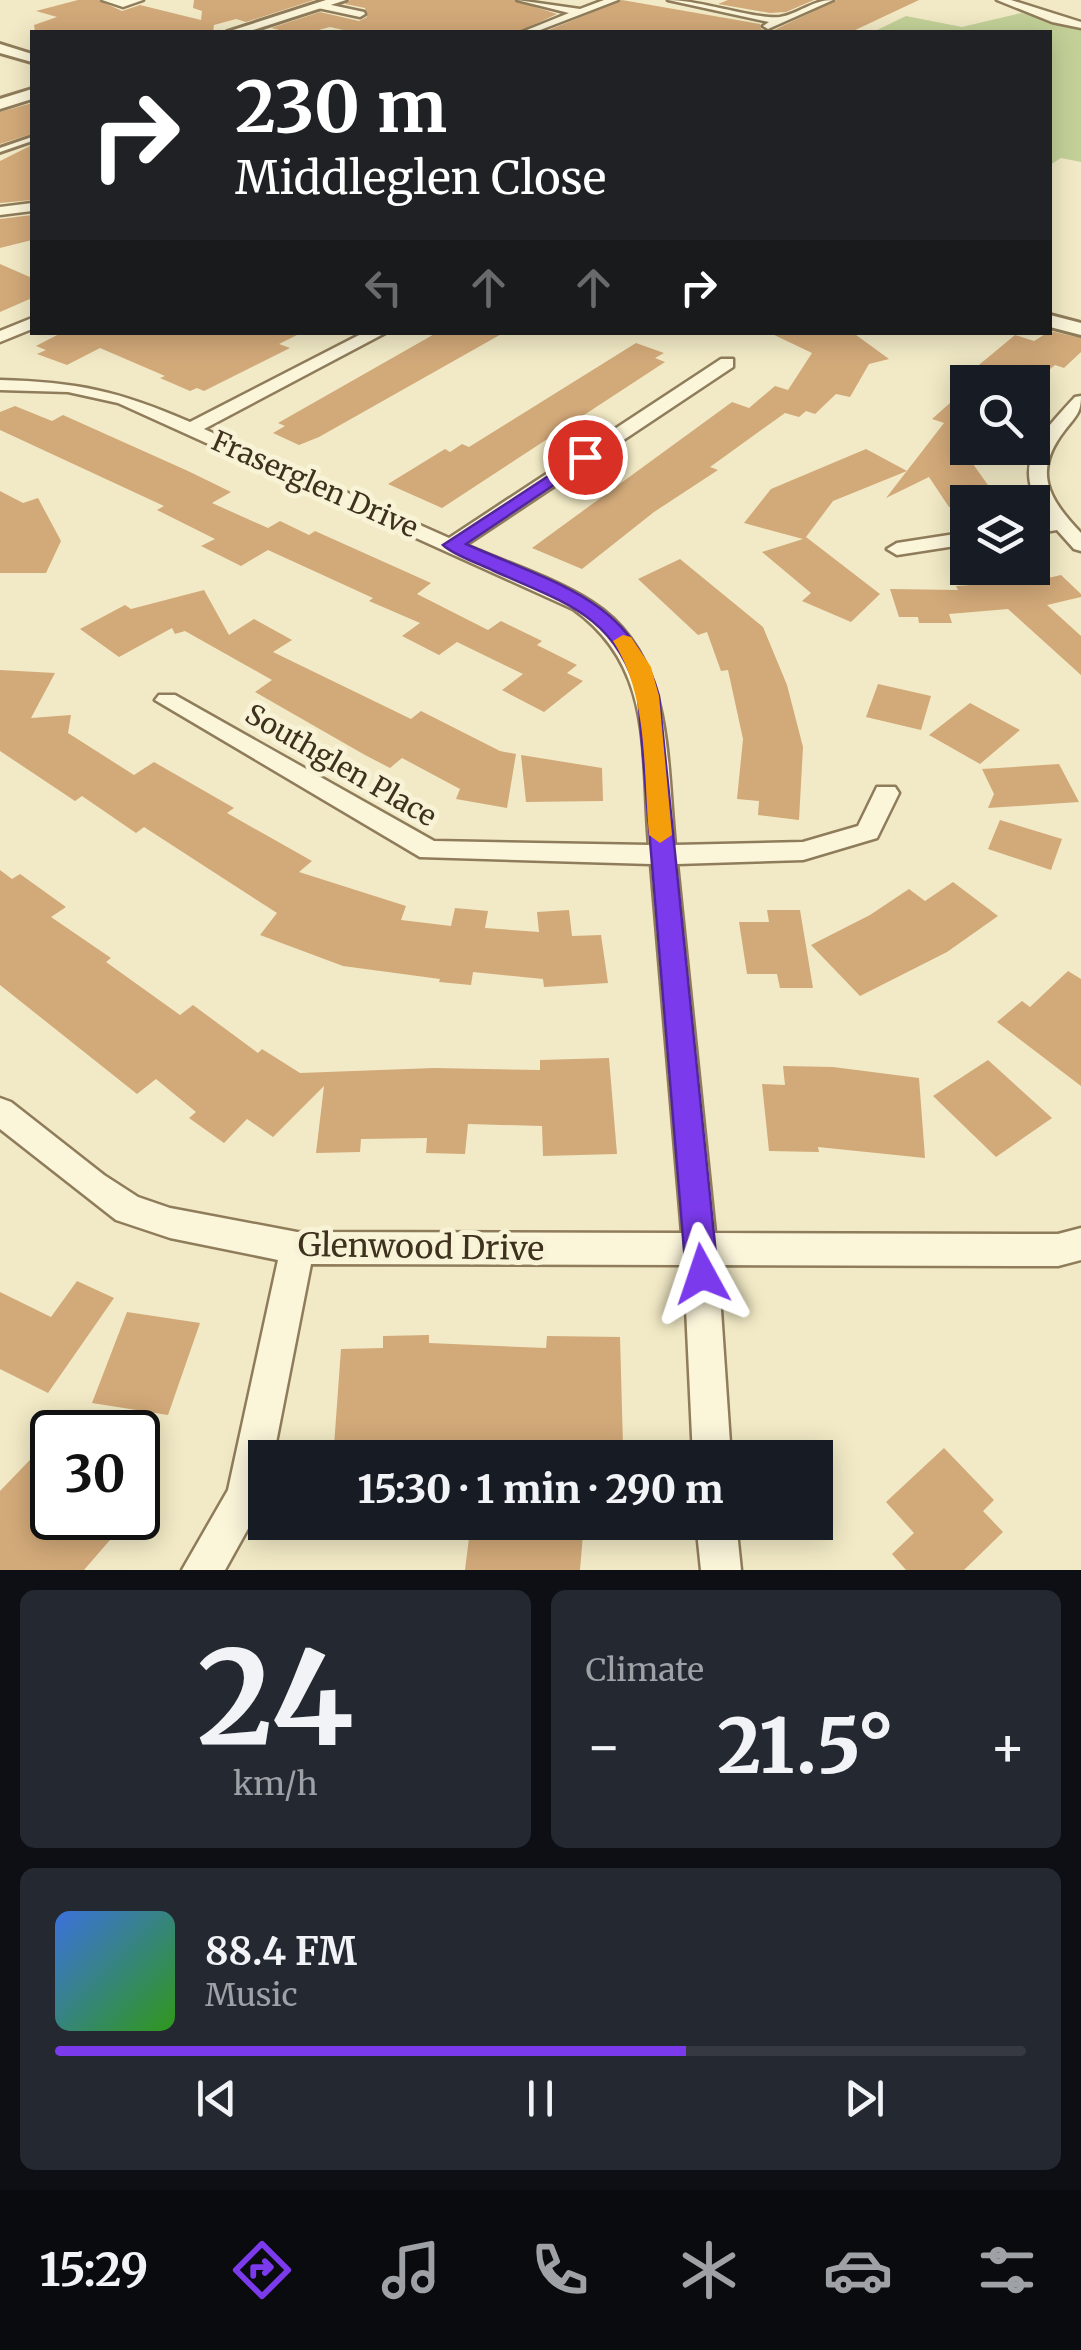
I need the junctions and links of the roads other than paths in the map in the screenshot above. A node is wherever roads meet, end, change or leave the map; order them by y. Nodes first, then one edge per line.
1 (107, 0) edge
2 (138, 0) edge
3 (340, 0) edge
4 (522, 0) edge
5 (613, 0) edge
6 (673, 0) edge
7 (828, 0) edge
8 (1002, 0) edge
9 (322, 6) junction
10 (581, 12) junction
11 (360, 14) dead end
12 (781, 20) junction
13 (1081, 25) edge
14 (241, 30) edge
15 (532, 30) edge
16 (758, 30) edge
17 (0, 48) edge
18 (30, 57) edge
19 (30, 95) edge
20 (0, 104) edge
21 (30, 140) edge
22 (0, 150) edge
23 (30, 207) edge
24 (0, 210) edge
25 (1052, 322) edge
26 (30, 324) edge
27 (1081, 330) edge
28 (373, 335) edge
29 (0, 337) edge
30 (727, 362) dead end
31 (0, 385) edge
32 (1081, 401) edge
33 (190, 429) junction
34 (1060, 524) junction
35 (1050, 525) edge
36 (950, 541) edge
37 (452, 545) junction
38 (1081, 545) edge
39 (896, 549) dead end
40 (167, 700) dead end
41 (886, 793) dead end
42 (662, 855) junction
43 (0, 1111) edge
44 (1081, 1244) edge
45 (296, 1248) junction
46 (700, 1248) junction
47 (711, 1440) edge
48 (718, 1540) edge
49 (202, 1570) edge
50 (721, 1570) edge

1 - 2 street
3 - 9 street
4 - 10 street
5 - 10 street
6 - 12 street
7 - 12 street
8 - 13 street
9 - 11 street
9 - 14 street
10 - 15 street
12 - 16 street
17 - 18 street
19 - 20 street
21 - 22 lane
23 - 24 street
25 - 27 street
26 - 29 street
28 - 33 street
30 - 37 street
31 - 33 street, Fraserglen Drive
32 - 34 street
33 - 37 street, Fraserglen Drive
34 - 35 street
34 - 38 street
36 - 39 street
37 - 42 street, Fraserglen Drive
40 - 42 street, Southglen Place
41 - 42 street, Southglen Place
42 - 46 street, Fraserglen Drive
43 - 45 street, Glenwood Drive
44 - 46 street, Glenwood Drive
45 - 46 street, Glenwood Drive
45 - 49 street
46 - 47 street, Fraserglen Drive
48 - 50 street

